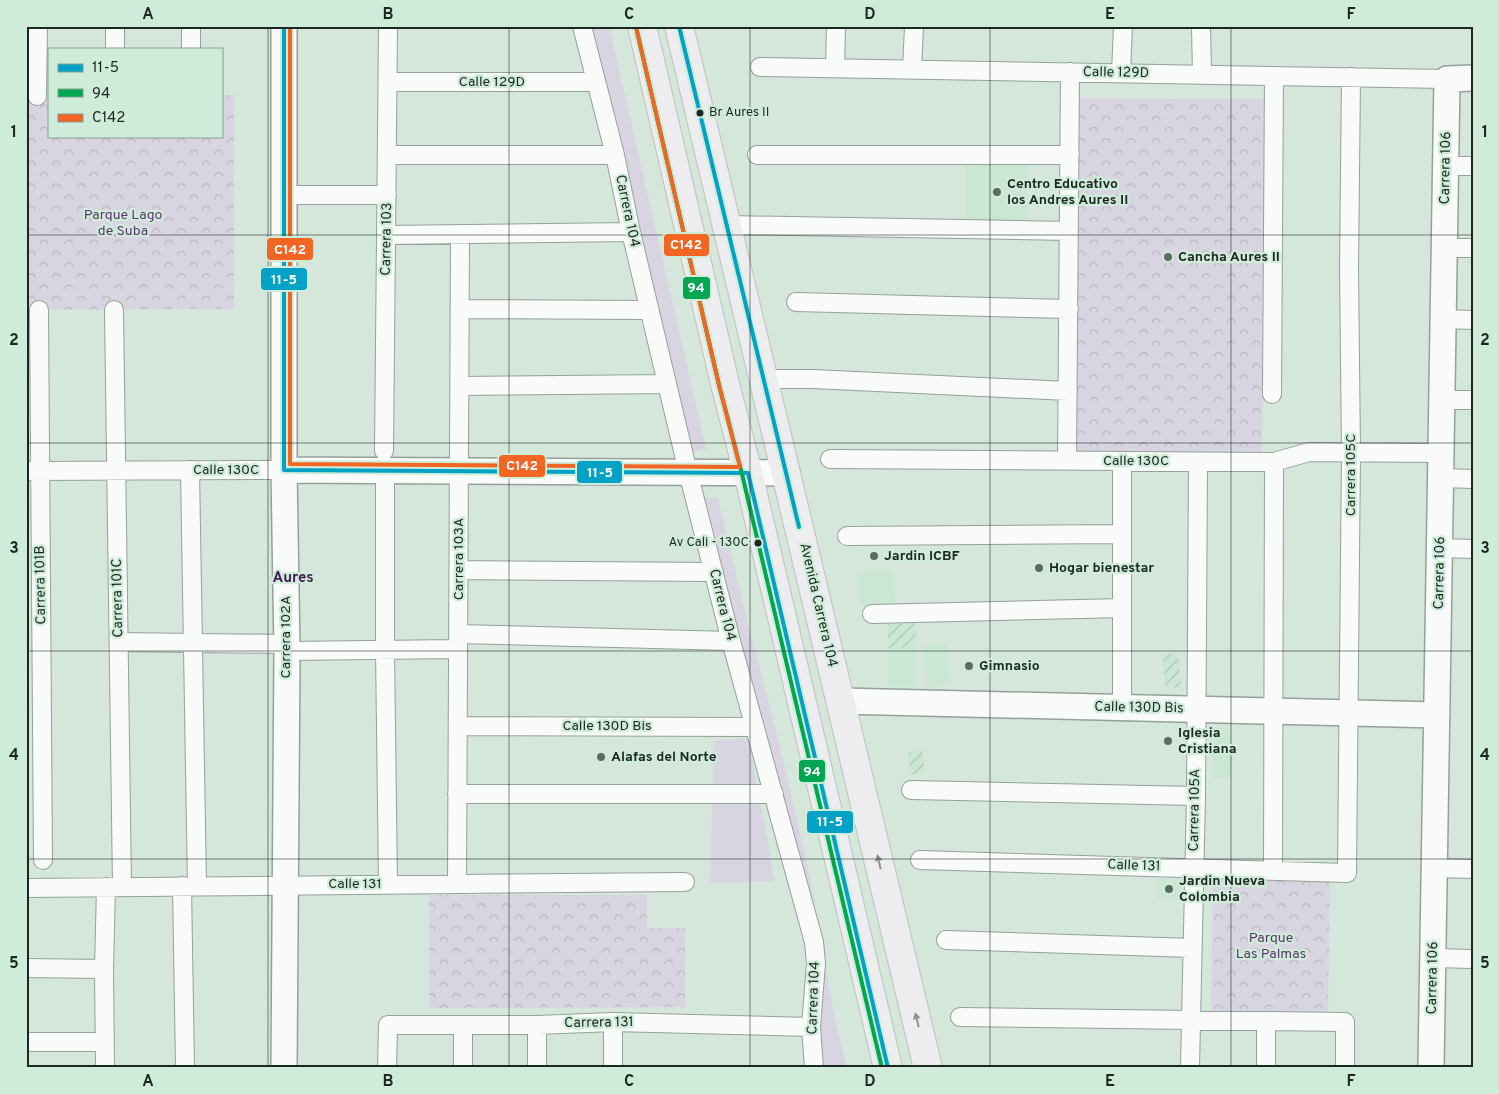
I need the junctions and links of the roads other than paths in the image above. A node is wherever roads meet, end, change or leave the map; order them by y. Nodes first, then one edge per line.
1 (38, 26) edge
2 (115, 26) edge
3 (191, 26) edge
4 (284, 26) edge
5 (388, 26) edge
6 (582, 26) edge
7 (642, 26) edge
8 (679, 26) edge
9 (836, 26) edge
10 (914, 26) edge
11 (1123, 26) edge
12 (1201, 26) edge
13 (115, 48) edge
14 (191, 48) edge
15 (760, 67) dead end
16 (835, 68) junction
17 (912, 70) junction
18 (1070, 72) junction
19 (1121, 73) junction
20 (1202, 75) junction
21 (1274, 76) junction
22 (1351, 77) junction
23 (1473, 78) edge
24 (1447, 79) junction
25 (388, 82) junction
26 (596, 82) junction
27 (37, 96) dead end
28 (387, 155) junction
29 (615, 155) junction
30 (757, 155) dead end
31 (1070, 155) junction
32 (1445, 166) junction
33 (1473, 166) edge
34 (284, 195) junction
35 (387, 195) junction
36 (727, 225) junction
37 (1069, 231) junction
38 (631, 232) junction
39 (460, 234) junction
40 (387, 235) junction
41 (1445, 248) junction
42 (1473, 248) edge
43 (796, 302) dead end
44 (460, 309) junction
45 (1069, 309) junction
46 (38, 310) dead end
47 (114, 310) dead end
48 (649, 310) junction
49 (1444, 319) junction
50 (1473, 320) edge
51 (764, 379) junction
52 (667, 384) junction
53 (460, 386) junction
54 (1068, 390) junction
55 (1272, 394) dead end
56 (1442, 400) junction
57 (1473, 400) edge
58 (1351, 452) junction
59 (1441, 453) junction
60 (830, 459) dead end
61 (385, 461) junction
62 (1067, 461) junction
63 (1122, 461) junction
64 (1198, 462) junction
65 (1274, 462) junction
66 (116, 470) junction
67 (190, 470) junction
68 (284, 470) junction
69 (33, 471) edge
70 (459, 471) junction
71 (688, 472) junction
72 (748, 473) junction
73 (787, 473) junction
74 (1441, 478) junction
75 (1473, 479) edge
76 (1122, 534) junction
77 (847, 536) dead end
78 (1440, 548) junction
79 (1473, 549) edge
80 (34, 568) edge
81 (459, 570) junction
82 (714, 572) junction
83 (1122, 608) junction
84 (872, 614) dead end
85 (731, 641) junction
86 (118, 642) junction
87 (458, 642) junction
88 (193, 643) junction
89 (286, 648) junction
90 (385, 650) junction
91 (841, 701) junction
92 (1122, 708) junction
93 (1196, 710) junction
94 (1273, 711) junction
95 (1349, 713) junction
96 (1437, 715) junction
97 (458, 726) junction
98 (755, 727) junction
99 (911, 790) dead end
100 (457, 794) junction
101 (774, 794) junction
102 (1196, 796) junction
103 (44, 860) dead end
104 (920, 860) dead end
105 (1194, 868) junction
106 (1435, 868) junction
107 (1473, 869) edge
108 (1273, 870) junction
109 (1348, 873) joint
110 (685, 882) dead end
111 (457, 883) junction
112 (285, 884) junction
113 (388, 884) junction
114 (189, 886) junction
115 (114, 887) junction
116 (26, 888) edge
117 (946, 940) dead end
118 (1192, 948) junction
119 (1433, 958) junction
120 (1473, 959) edge
121 (26, 968) edge
122 (104, 969) junction
123 (960, 1017) dead end
124 (1190, 1019) junction
125 (1266, 1020) junction
126 (613, 1022) junction
127 (463, 1025) junction
128 (537, 1025) junction
129 (811, 1027) junction
130 (26, 1042) edge
131 (104, 1042) junction
132 (105, 1068) edge
133 (185, 1068) edge
134 (284, 1068) edge
135 (387, 1068) edge
136 (463, 1068) edge
137 (537, 1068) edge
138 (613, 1068) edge
139 (814, 1068) edge
140 (888, 1068) edge
141 (928, 1068) edge
142 (1190, 1068) edge
143 (1266, 1068) edge
144 (1345, 1068) edge
145 (1431, 1068) edge

1 - 27 street
2 - 13 street
3 - 14 street
4 - 34 street, Carrera 102A
5 - 25 street, Carrera 103
6 - 26 street, Carrera 104
7 - 72 main road
8 - 36 main road, Avenida Carrera 104
9 - 16 street
10 - 17 street
11 - 19 street
12 - 20 street
15 - 16 street, Calle 129D
16 - 17 street, Calle 129D
17 - 18 street, Calle 129D
18 - 19 street, Calle 129D
18 - 31 street
19 - 20 street, Calle 129D
20 - 21 street, Calle 129D
21 - 22 street, Calle 129D
21 - 55 street
22 - 24 street, Calle 129D
22 - 58 street, Carrera 105C
23 - 24 street, Calle 129D
24 - 32 street, Carrera 106
25 - 26 street, Calle 129D
25 - 28 street, Carrera 103
26 - 29 street, Carrera 104
28 - 29 street
28 - 35 street, Carrera 103
29 - 38 street, Carrera 104
30 - 31 street
31 - 37 street
32 - 33 street
32 - 41 street, Carrera 106
34 - 35 street
34 - 68 street, Carrera 102A
35 - 40 street, Carrera 103
36 - 37 street
36 - 51 main road, Avenida Carrera 104
37 - 45 street
38 - 39 street
38 - 48 street, Carrera 104
39 - 40 street
39 - 44 street, Carrera 103A
40 - 61 street, Carrera 103
41 - 42 street
41 - 49 street, Carrera 106
43 - 45 street
44 - 48 street
44 - 53 street, Carrera 103A
45 - 54 street
46 - 69 street, Carrera 101B
47 - 66 street, Carrera 101C
48 - 52 street, Carrera 104
49 - 50 street
49 - 56 street, Carrera 106
51 - 54 street
51 - 73 main road, Avenida Carrera 104
52 - 53 street
52 - 71 street, Carrera 104
53 - 70 street, Carrera 103A
54 - 62 street
56 - 57 street
56 - 59 street, Carrera 106
58 - 59 street, Calle 130C
58 - 65 street, Calle 130C
58 - 95 street, Carrera 105C
59 - 74 street, Carrera 106
60 - 62 street, Calle 130C
61 - 68 street, Calle 130C
61 - 70 street, Calle 130C
61 - 90 street, Carrera 103
62 - 63 street, Calle 130C
63 - 64 street, Calle 130C
63 - 76 street
64 - 65 street, Calle 130C
64 - 93 street, Carrera 105A
65 - 94 street
66 - 67 street, Calle 130C
66 - 69 street, Calle 130C
66 - 86 street, Carrera 101C
67 - 68 street, Calle 130C
67 - 88 street
68 - 89 street, Carrera 102A
69 - 80 street, Carrera 101B
70 - 71 street, Calle 130C
70 - 81 street, Carrera 103A
71 - 72 street, Calle 130C
71 - 82 street, Carrera 104
72 - 73 street, Calle 130C
72 - 140 main road
73 - 91 main road, Avenida Carrera 104
74 - 75 street
74 - 78 street, Carrera 106
76 - 77 street
76 - 83 street
78 - 79 street
78 - 96 street, Carrera 106
80 - 103 street, Carrera 101B
81 - 82 street
81 - 87 street, Carrera 103A
82 - 85 street, Carrera 104
83 - 84 street
83 - 92 street
85 - 87 street
85 - 98 street, Carrera 104
86 - 88 street
86 - 115 street, Carrera 101C
87 - 90 street
87 - 97 street, Carrera 103A
88 - 89 street
88 - 114 street
89 - 90 street
89 - 112 street, Carrera 102A
90 - 113 street, Carrera 103
91 - 92 street, Calle 130D Bis
141 -> 91 main road, Avenida Carrera 104
92 - 93 street, Calle 130D Bis
93 - 94 street, Calle 130D Bis
93 - 102 street, Carrera 105A
94 - 95 street, Calle 130D Bis
94 - 108 street
95 - 96 street, Calle 130D Bis
95 - 109 street, Carrera 105C
96 - 106 street, Carrera 106
97 - 98 street, Calle 130D Bis
97 - 100 street, Carrera 103A
98 - 101 street, Carrera 104
99 - 102 street
100 - 101 street
100 - 111 street, Carrera 103A
101 - 129 street, Carrera 104
102 - 105 street, Carrera 105A
104 - 105 street, Calle 131
105 - 108 street, Calle 131
105 - 118 street, Carrera 105A
106 - 107 street
106 - 119 street, Carrera 106
108 - 109 street, Calle 131
110 - 111 street, Calle 131
111 - 113 street, Calle 131
112 - 113 street, Calle 131
112 - 114 street, Calle 131
112 - 134 street, Carrera 102A
114 - 115 street, Calle 131
114 - 133 street
115 - 116 street, Calle 131
115 - 122 street, Carrera 101C
117 - 118 street
118 - 124 street, Carrera 105A
119 - 120 street
119 - 145 street, Carrera 106
121 - 122 street
122 - 131 street, Carrera 101C
123 - 124 street
124 - 125 street
124 - 142 street, Carrera 105A
125 - 143 street
125 - 144 street
126 - 128 street, Carrera 131
126 - 129 street, Carrera 131
126 - 138 street
127 - 128 street, Carrera 131
127 - 135 street, Carrera 131
127 - 136 street
128 - 137 street
129 - 139 street, Carrera 104
130 - 131 street
131 - 132 street, Carrera 101C

